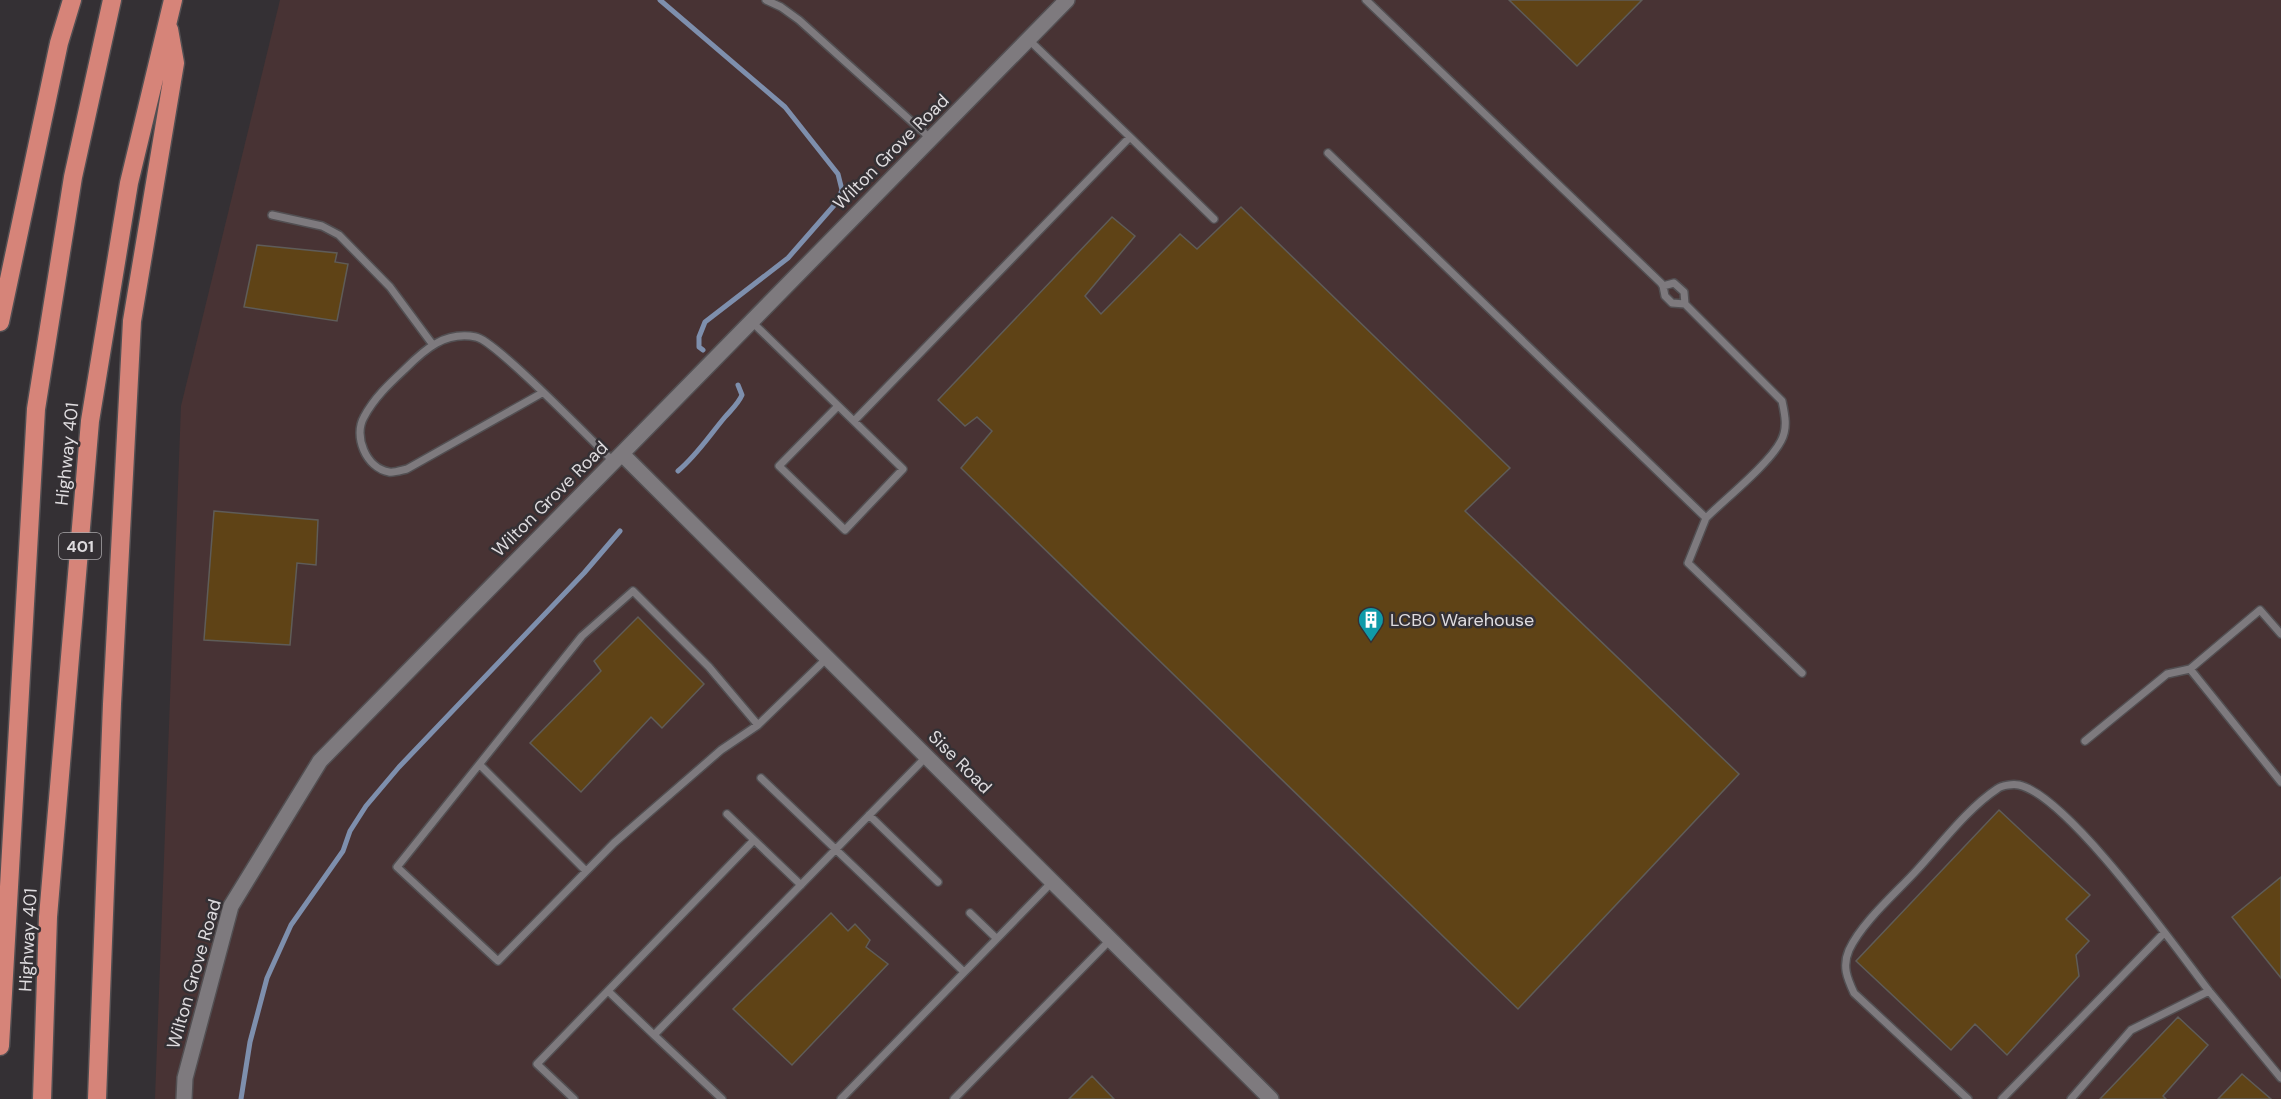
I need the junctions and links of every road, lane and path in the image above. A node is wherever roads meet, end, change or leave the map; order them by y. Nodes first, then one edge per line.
1 (72, 0) edge
2 (112, 0) edge
3 (172, 0) edge
4 (766, 0) edge
5 (1067, 0) edge
6 (1366, 0) edge
7 (168, 20) junction
8 (1029, 40) junction
9 (1130, 137) junction
10 (931, 139) junction
11 (1328, 153) dead end
12 (272, 215) dead end
13 (1214, 219) dead end
14 (1663, 286) junction
15 (1685, 304) junction
16 (0, 322) edge
17 (752, 322) junction
18 (433, 345) junction
19 (542, 393) junction
20 (838, 406) junction
21 (854, 422) junction
22 (618, 458) junction
23 (1706, 518) junction
24 (2281, 634) edge
25 (827, 657) junction
26 (2190, 669) junction
27 (1802, 673) dead end
28 (758, 725) junction
29 (2085, 741) dead end
30 (927, 756) junction
31 (480, 765) junction
32 (761, 778) dead end
33 (2281, 782) edge
34 (727, 814) dead end
35 (869, 815) junction
36 (754, 840) junction
37 (836, 849) junction
38 (586, 871) junction
39 (1052, 881) junction
40 (938, 882) dead end
41 (801, 885) junction
42 (970, 913) dead end
43 (2164, 933) junction
44 (996, 938) junction
45 (1111, 940) junction
46 (963, 971) junction
47 (608, 991) junction
48 (2209, 991) junction
49 (654, 1035) junction
50 (0, 1046) edge
51 (2281, 1078) edge
52 (42, 1099) edge
53 (97, 1099) edge
54 (184, 1099) edge
55 (574, 1099) edge
56 (722, 1099) edge
57 (841, 1099) edge
58 (954, 1099) edge
59 (1271, 1099) edge
60 (1968, 1099) edge
61 (2002, 1099) edge
62 (2071, 1099) edge

1 - 16 highway
2 - 50 highway, Highway 401
3 - 7 highway, Highway 401 / 401
4 - 10 lane
5 - 8 main road, Wilton Grove Road
6 - 14 lane
7 - 52 highway, Highway 401 / 401
7 - 53 highway
8 - 9 lane
8 - 10 main road, Wilton Grove Road
9 - 13 lane
9 - 21 lane
10 - 17 main road, Wilton Grove Road
11 - 23 lane
12 - 18 lane
14 - 15 lane
14 - 15 lane
15 - 23 lane
17 - 20 lane
17 - 22 main road, Wilton Grove Road
18 - 19 lane
18 - 19 lane
19 - 22 lane
20 - 21 lane
20 - 21 lane
22 - 25 main road, Sise Road
22 - 54 main road, Wilton Grove Road
23 - 27 lane
24 - 26 lane
25 - 28 lane
25 - 30 main road, Sise Road
26 - 29 lane
26 - 33 lane
28 - 31 lane
28 - 38 lane
30 - 35 lane
30 - 39 main road, Sise Road
31 - 38 lane
31 - 38 lane
32 - 37 lane
34 - 36 lane
35 - 37 lane
35 - 40 lane
36 - 41 lane
36 - 47 lane
37 - 41 lane
37 - 46 lane
39 - 44 lane
39 - 45 main road, Sise Road
41 - 49 lane
42 - 44 lane
43 - 48 lane
43 - 60 lane
43 - 61 lane
44 - 46 lane
45 - 58 lane
45 - 59 main road, Sise Road
46 - 57 lane
47 - 49 lane
47 - 55 lane
48 - 51 lane
48 - 62 lane
49 - 56 lane

